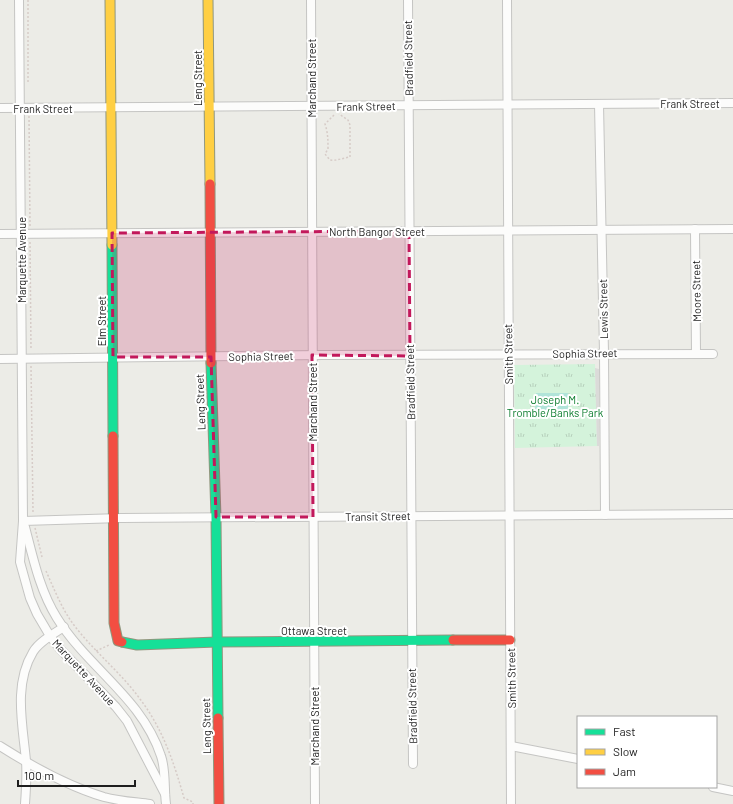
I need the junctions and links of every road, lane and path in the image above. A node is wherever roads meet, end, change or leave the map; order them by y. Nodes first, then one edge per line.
1 (19, 0) edge
2 (28, 0) edge
3 (110, 0) edge
4 (208, 0) edge
5 (311, 0) edge
6 (408, 0) edge
7 (507, 0) edge
8 (28, 85) dead end
9 (733, 103) edge
10 (507, 104) junction
11 (599, 104) junction
12 (409, 105) junction
13 (111, 107) junction
14 (209, 107) junction
15 (311, 107) junction
16 (0, 108) edge
17 (24, 108) junction
18 (334, 114) dead end
19 (339, 114) dead end
20 (695, 229) junction
21 (733, 229) edge
22 (602, 230) junction
23 (311, 231) junction
24 (409, 231) junction
25 (508, 231) junction
26 (112, 232) junction
27 (209, 232) junction
28 (0, 234) edge
29 (26, 234) junction
30 (604, 353) junction
31 (696, 353) junction
32 (508, 354) junction
33 (713, 354) dead end
34 (312, 355) junction
35 (410, 356) junction
36 (113, 357) junction
37 (210, 357) junction
38 (31, 358) junction
39 (0, 359) edge
40 (22, 359) junction
41 (605, 514) junction
42 (733, 514) edge
43 (412, 516) junction
44 (510, 516) junction
45 (216, 517) junction
46 (313, 517) junction
47 (114, 518) junction
48 (23, 520) junction
49 (34, 520) junction
50 (43, 561) dead end
51 (44, 568) dead end
52 (64, 627) junction
53 (50, 636) junction
54 (510, 640) junction
55 (118, 641) junction
56 (217, 642) junction
57 (314, 642) junction
58 (411, 642) junction
59 (96, 651) junction
60 (0, 746) edge
61 (511, 746) junction
62 (577, 759) edge
63 (26, 763) junction
64 (413, 764) dead end
65 (717, 788) edge
66 (733, 791) edge
67 (165, 794) junction
68 (25, 804) edge
69 (150, 804) edge
70 (166, 804) edge
71 (193, 804) edge
72 (219, 804) edge
73 (315, 804) edge
74 (511, 804) edge

1 - 17 street, Marquette Avenue
2 - 8 path
3 - 13 street, Elm Street
4 - 14 street, Leng Street
5 - 15 street, Marchand Street
6 - 12 street, Bradfield Street
7 - 10 street, Smith Street
9 - 11 street, Frank Street
10 - 11 street, Frank Street
10 - 12 street, Frank Street
10 - 25 street, Smith Street
11 - 22 street, Lewis Street
12 - 15 street, Frank Street
12 - 24 street, Bradfield Street
13 - 14 street, Frank Street
13 - 17 street, Frank Street
13 - 26 street, Elm Street
14 - 15 street, Frank Street
14 - 27 street, Leng Street
15 - 23 street, Marchand Street
16 - 17 street, Frank Street
17 - 29 street, Marquette Avenue
17 - 29 path
18 - 19 path
20 - 21 street, North Bangor Street
20 - 22 street, North Bangor Street
20 - 31 street, Moore Street
22 - 25 street, North Bangor Street
22 - 30 street, Lewis Street
23 - 24 street, North Bangor Street
23 - 27 street, North Bangor Street
23 - 34 street, Marchand Street
24 - 25 street, North Bangor Street
24 - 35 street, Bradfield Street
25 - 32 street, Smith Street
26 - 27 street, North Bangor Street
26 - 29 street, North Bangor Street
26 - 36 street, Elm Street
27 - 37 street, Leng Street
28 - 29 street, North Bangor Street
29 - 38 path
29 - 40 street, Marquette Avenue
30 - 31 street, Sophia Street
30 - 32 street, Sophia Street
30 - 41 street, Lewis Street
31 - 33 street, Sophia Street
32 - 35 street, Sophia Street
32 - 44 street, Smith Street
34 - 35 street, Sophia Street
34 - 37 street, Sophia Street
34 - 46 street, Marchand Street
35 - 43 street, Bradfield Street
36 - 37 street, Sophia Street
36 - 38 street, Sophia Street
36 - 47 street, Elm Street
37 - 45 street, Leng Street
38 - 40 street, Sophia Street
38 - 49 path
39 - 40 street, Sophia Street
40 - 48 street, Marquette Avenue
41 - 42 street, Transit Street
41 - 44 street, Transit Street
43 - 44 street, Transit Street
43 - 46 street, Transit Street
43 - 58 street, Bradfield Street
44 - 54 street, Smith Street
45 - 46 street, Transit Street
45 - 47 street, Transit Street
45 - 56 street, Leng Street
46 - 57 street, Marchand Street
47 - 49 street, Transit Street
47 - 55 street, Elm Street
48 - 49 street, Transit Street
48 - 52 street, Marquette Avenue
48 - 53 street, Marquette Avenue
49 - 50 path
51 - 59 path
52 - 53 street
52 - 67 street, Marquette Avenue
53 - 63 street
53 - 67 street, Marquette Avenue
54 - 58 street, Ottawa Street
54 - 61 street, Smith Street
55 - 56 street, Ottawa Street
55 - 59 path
56 - 57 street, Ottawa Street
56 - 72 street, Leng Street
57 - 58 street, Ottawa Street
57 - 73 street, Marchand Street
58 - 64 street, Bradfield Street
59 - 71 path
60 - 63 street
61 - 62 street
61 - 74 street, Smith Street
63 - 68 street
63 - 69 street
65 - 66 street
67 - 70 street, Marquette Avenue

